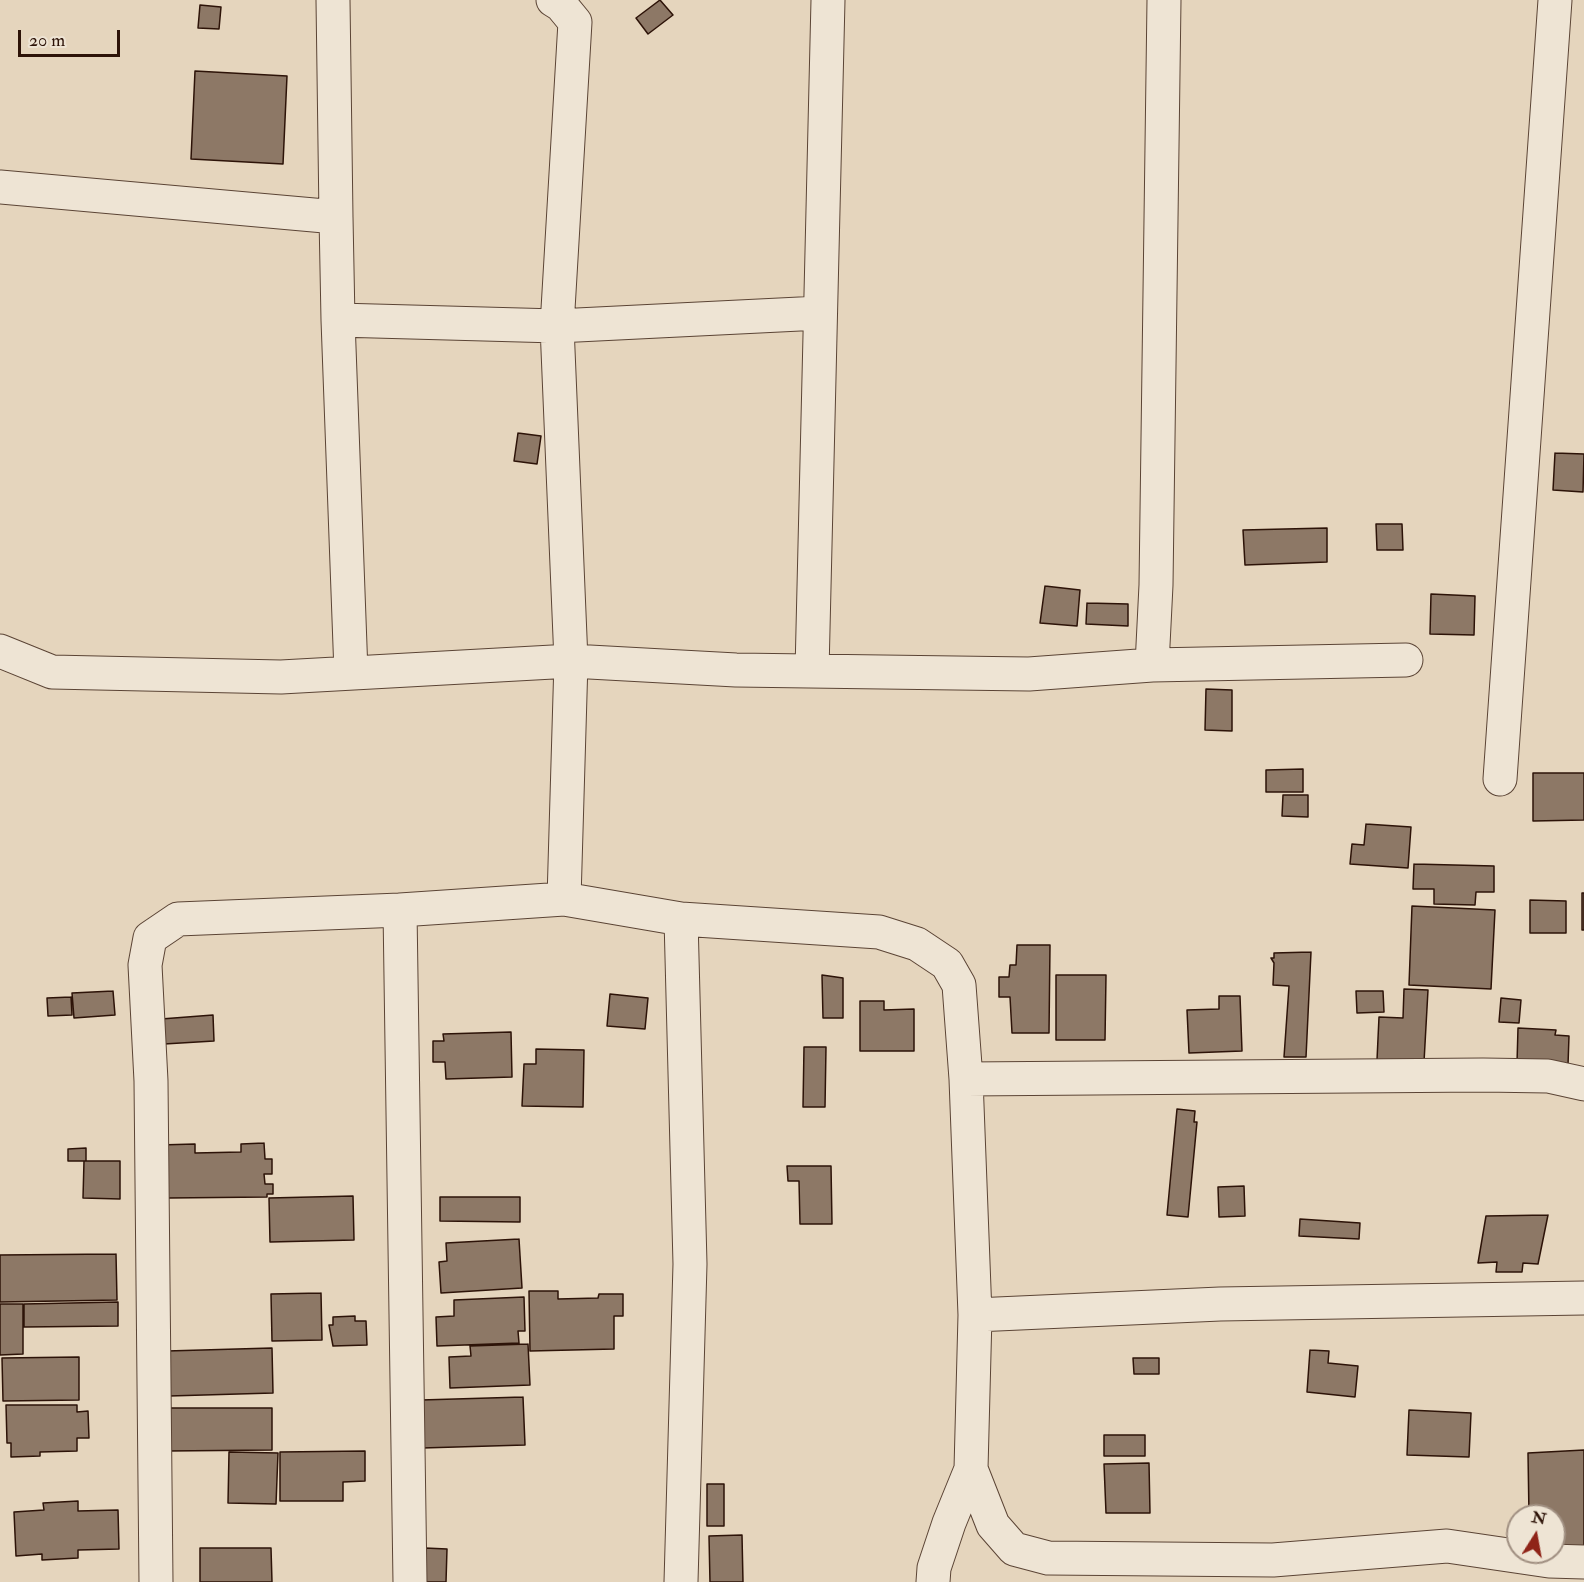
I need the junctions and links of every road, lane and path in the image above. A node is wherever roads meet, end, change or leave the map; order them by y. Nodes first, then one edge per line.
1 (333, 0) edge
2 (553, 0) edge
3 (828, 0) edge
4 (1164, 0) edge
5 (1555, 0) edge
6 (0, 187) edge
7 (336, 217) junction
8 (820, 313) junction
9 (338, 320) junction
10 (557, 326) junction
11 (0, 651) edge
12 (1406, 660) dead end
13 (571, 661) junction
14 (1152, 664) junction
15 (812, 671) junction
16 (351, 673) junction
17 (1500, 780) dead end
18 (564, 899) junction
19 (400, 910) junction
20 (681, 919) junction
21 (966, 1079) junction
22 (1584, 1084) edge
23 (1584, 1298) edge
24 (975, 1315) junction
25 (971, 1469) junction
26 (1584, 1562) edge
27 (1549, 1572) edge
28 (156, 1582) edge
29 (410, 1582) edge
30 (681, 1582) edge
31 (933, 1582) edge

1 - 7 street
2 - 10 street
3 - 8 street
4 - 14 street
5 - 17 street
6 - 7 street
7 - 9 street
8 - 10 street
8 - 15 street
9 - 10 street
9 - 16 street
10 - 13 street
11 - 16 street
12 - 14 street
13 - 15 street
13 - 16 street
13 - 18 street
14 - 15 street
18 - 19 street
18 - 20 street
19 - 28 street
19 - 29 street
20 - 21 street
20 - 30 street
21 - 22 street
21 - 24 street
23 - 24 street
24 - 25 street
25 - 27 street
25 - 31 street
26 - 27 street

